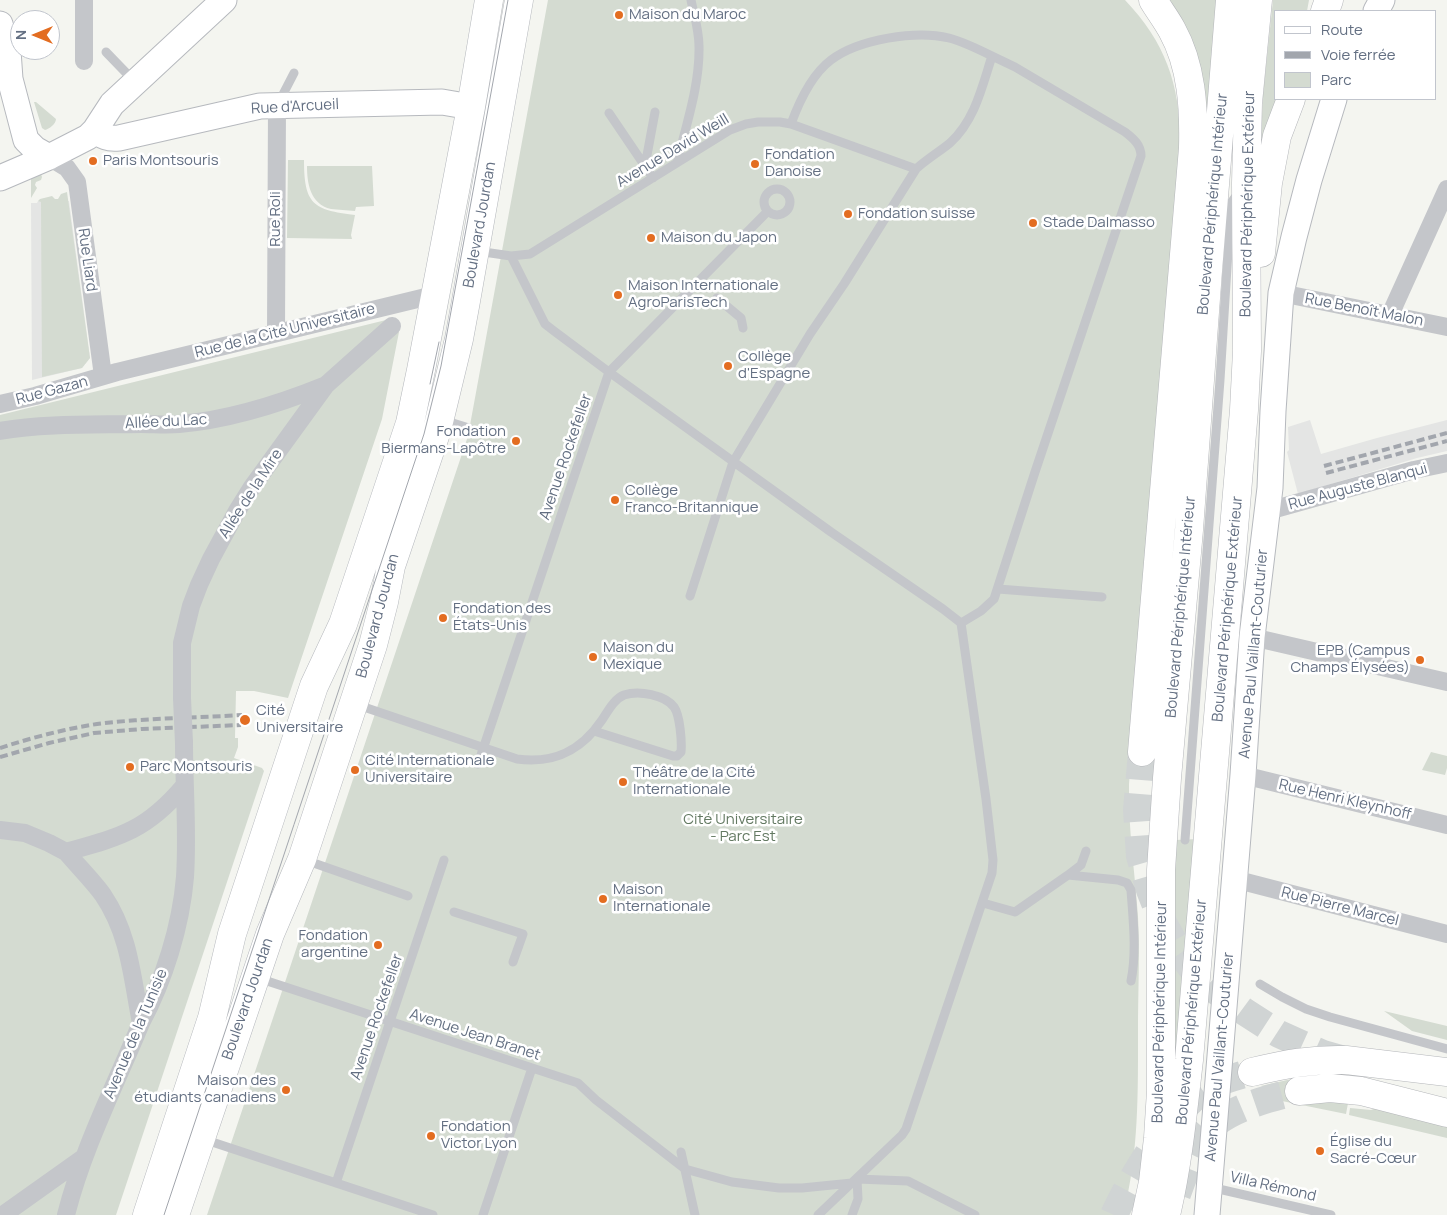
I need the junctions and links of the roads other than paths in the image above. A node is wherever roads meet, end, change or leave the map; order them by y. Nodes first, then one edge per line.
1 (84, 0) edge
2 (224, 0) edge
3 (489, 0) edge
4 (519, 0) edge
5 (691, 0) edge
6 (1153, 0) edge
7 (1258, 0) edge
8 (1229, 13) edge
9 (0, 24) edge
10 (106, 52) dead end
11 (992, 56) junction
12 (84, 61) dead end
13 (294, 73) dead end
14 (5, 80) edge
15 (135, 83) junction
16 (1291, 100) edge
17 (1334, 100) edge
18 (277, 105) junction
19 (471, 107) junction
20 (656, 112) dead end
21 (608, 113) dead end
22 (791, 124) junction
23 (95, 130) junction
24 (49, 157) junction
25 (677, 163) junction
26 (645, 166) junction
27 (916, 169) junction
28 (0, 178) edge
29 (653, 178) junction
30 (1246, 183) junction
31 (1447, 189) edge
32 (768, 212) dead end
33 (474, 250) junction
34 (511, 256) junction
35 (1281, 293) junction
36 (450, 298) junction
37 (717, 298) dead end
38 (1390, 315) junction
39 (392, 326) dead end
40 (1447, 327) edge
41 (743, 328) dead end
42 (276, 333) junction
43 (1247, 351) junction
44 (609, 372) junction
45 (103, 376) junction
46 (326, 384) junction
47 (0, 404) edge
48 (1170, 417) junction
49 (440, 419) junction
50 (469, 428) dead end
51 (0, 431) edge
52 (733, 462) junction
53 (1447, 463) edge
54 (1268, 511) junction
55 (998, 589) junction
56 (690, 596) dead end
57 (1102, 597) dead end
58 (961, 623) junction
59 (1252, 637) junction
60 (1447, 682) edge
61 (182, 698) joint
62 (353, 704) junction
63 (594, 731) junction
64 (483, 748) junction
65 (1142, 752) tunnel mouth
66 (478, 764) dead end
67 (1242, 776) junction
68 (184, 786) junction
69 (1447, 825) edge
70 (0, 830) edge
71 (1185, 840) dead end
72 (1086, 851) dead end
73 (66, 852) junction
74 (302, 859) junction
75 (444, 860) dead end
76 (1068, 875) junction
77 (1234, 879) junction
78 (408, 896) dead end
79 (982, 903) junction
80 (454, 912) dead end
81 (1447, 934) edge
82 (512, 962) dead end
83 (256, 977) junction
84 (1131, 980) dead end
85 (1260, 984) dead end
86 (391, 1021) junction
87 (141, 1023) junction
88 (1447, 1049) edge
89 (1189, 1060) junction
90 (532, 1068) junction
91 (1252, 1072) tunnel mouth
92 (1447, 1072) edge
93 (1299, 1091) tunnel mouth
94 (1447, 1114) edge
95 (200, 1138) junction
96 (682, 1152) dead end
97 (83, 1158) junction
98 (685, 1169) junction
99 (854, 1181) junction
100 (336, 1183) junction
101 (1210, 1187) junction
102 (3, 1215) edge
103 (66, 1215) edge
104 (147, 1215) edge
105 (175, 1215) edge
106 (433, 1215) edge
107 (483, 1215) edge
108 (696, 1215) edge
109 (818, 1215) edge
110 (852, 1215) edge
111 (975, 1215) edge
112 (1146, 1215) edge
113 (1166, 1215) edge
114 (1183, 1215) edge
115 (1207, 1215) edge
116 (1331, 1215) edge

1 - 12 street
2 - 15 main road
3 - 19 main road, Boulevard Jourdan
4 - 33 main road, Boulevard Jourdan
5 - 25 lane
6 - 48 main road
7 - 30 main road, Boulevard Périphérique Extérieur
8 - 48 main road
8 - 112 main road, Boulevard Périphérique Intérieur
9 - 14 main road
10 - 15 lane
11 - 22 lane
11 - 27 lane
11 - 55 lane
13 - 18 lane
14 - 24 main road
15 - 23 main road
16 - 43 main road
17 - 35 main road, Avenue Paul Vaillant-Couturier
18 - 19 main road, Rue d'Arcueil
18 - 23 main road, Rue d'Arcueil
18 - 42 street, Rue Roli
19 - 36 main road, Boulevard Jourdan
20 - 26 lane
21 - 26 lane
22 - 25 lane, Avenue David Weill
22 - 27 lane, Avenue David Weill
23 - 24 main road
24 - 28 main road
24 - 45 street, Rue Liard
25 - 29 lane, Avenue David Weill
26 - 29 lane
27 - 52 lane
29 - 34 lane, Avenue David Weill
30 - 43 main road, Boulevard Périphérique Extérieur
30 - 71 lane
31 - 38 street
32 - 44 lane, Avenue Rockefeller
33 - 34 lane
33 - 36 main road, Boulevard Jourdan
34 - 44 lane
35 - 38 street, Rue Benoît Malon
35 - 54 main road, Avenue Paul Vaillant-Couturier
36 - 42 street, Rue de la Cité Universitaire
36 - 49 main road, Boulevard Jourdan
36 - 104 main road, Boulevard Jourdan
37 - 41 lane
38 - 40 street, Rue Benoît Malon
39 - 46 street, Allée de la Mire
42 - 45 street, Rue de la Cité Universitaire
43 - 89 main road, Boulevard Périphérique Extérieur
44 - 52 lane
44 - 64 lane, Avenue Rockefeller
45 - 47 street, Rue Gazan
46 - 51 street, Allée du Lac
46 - 61 street, Allée de la Mire
48 - 65 main road
49 - 50 lane
49 - 62 main road, Boulevard Jourdan
52 - 56 lane
52 - 58 lane
53 - 54 street, Rue Auguste Blanqui
54 - 59 main road, Avenue Paul Vaillant-Couturier
55 - 57 lane
55 - 58 lane
58 - 79 lane
59 - 60 street
59 - 67 main road, Avenue Paul Vaillant-Couturier
61 - 68 street, Avenue de la Tunisie, bridge
62 - 64 lane
62 - 74 main road, Boulevard Jourdan
63 - 63 lane
63 - 64 lane
64 - 66 lane, Avenue Rockefeller
67 - 69 street, Rue Henri Kleynhoff
67 - 77 main road, Avenue Paul Vaillant-Couturier
68 - 73 street
68 - 87 street, Avenue de la Tunisie
70 - 73 street
72 - 76 lane
73 - 87 street
74 - 78 lane
74 - 83 main road, Boulevard Jourdan
75 - 86 lane, Avenue Rockefeller
76 - 79 lane
76 - 84 lane
77 - 81 street, Rue Pierre Marcel
77 - 101 main road, Avenue Paul Vaillant-Couturier
79 - 99 lane
80 - 82 lane
83 - 86 lane, Avenue Jean Branet
83 - 95 main road, Boulevard Jourdan
85 - 88 lane
86 - 90 lane, Avenue Jean Branet
86 - 100 lane, Avenue Rockefeller
87 - 97 street, Avenue de la Tunisie
89 - 113 main road, Boulevard Périphérique Extérieur
89 - 114 main road
90 - 98 lane, Avenue Jean Branet
90 - 107 lane
91 - 92 main road
93 - 94 main road
95 - 100 lane
95 - 105 main road, Boulevard Jourdan
96 - 98 lane
97 - 102 street
97 - 103 street, Avenue de la Tunisie
98 - 99 lane
98 - 108 lane
99 - 109 lane
99 - 110 lane
99 - 111 lane
100 - 106 lane
101 - 115 main road, Avenue Paul Vaillant-Couturier
101 - 116 lane, Villa Rémond

